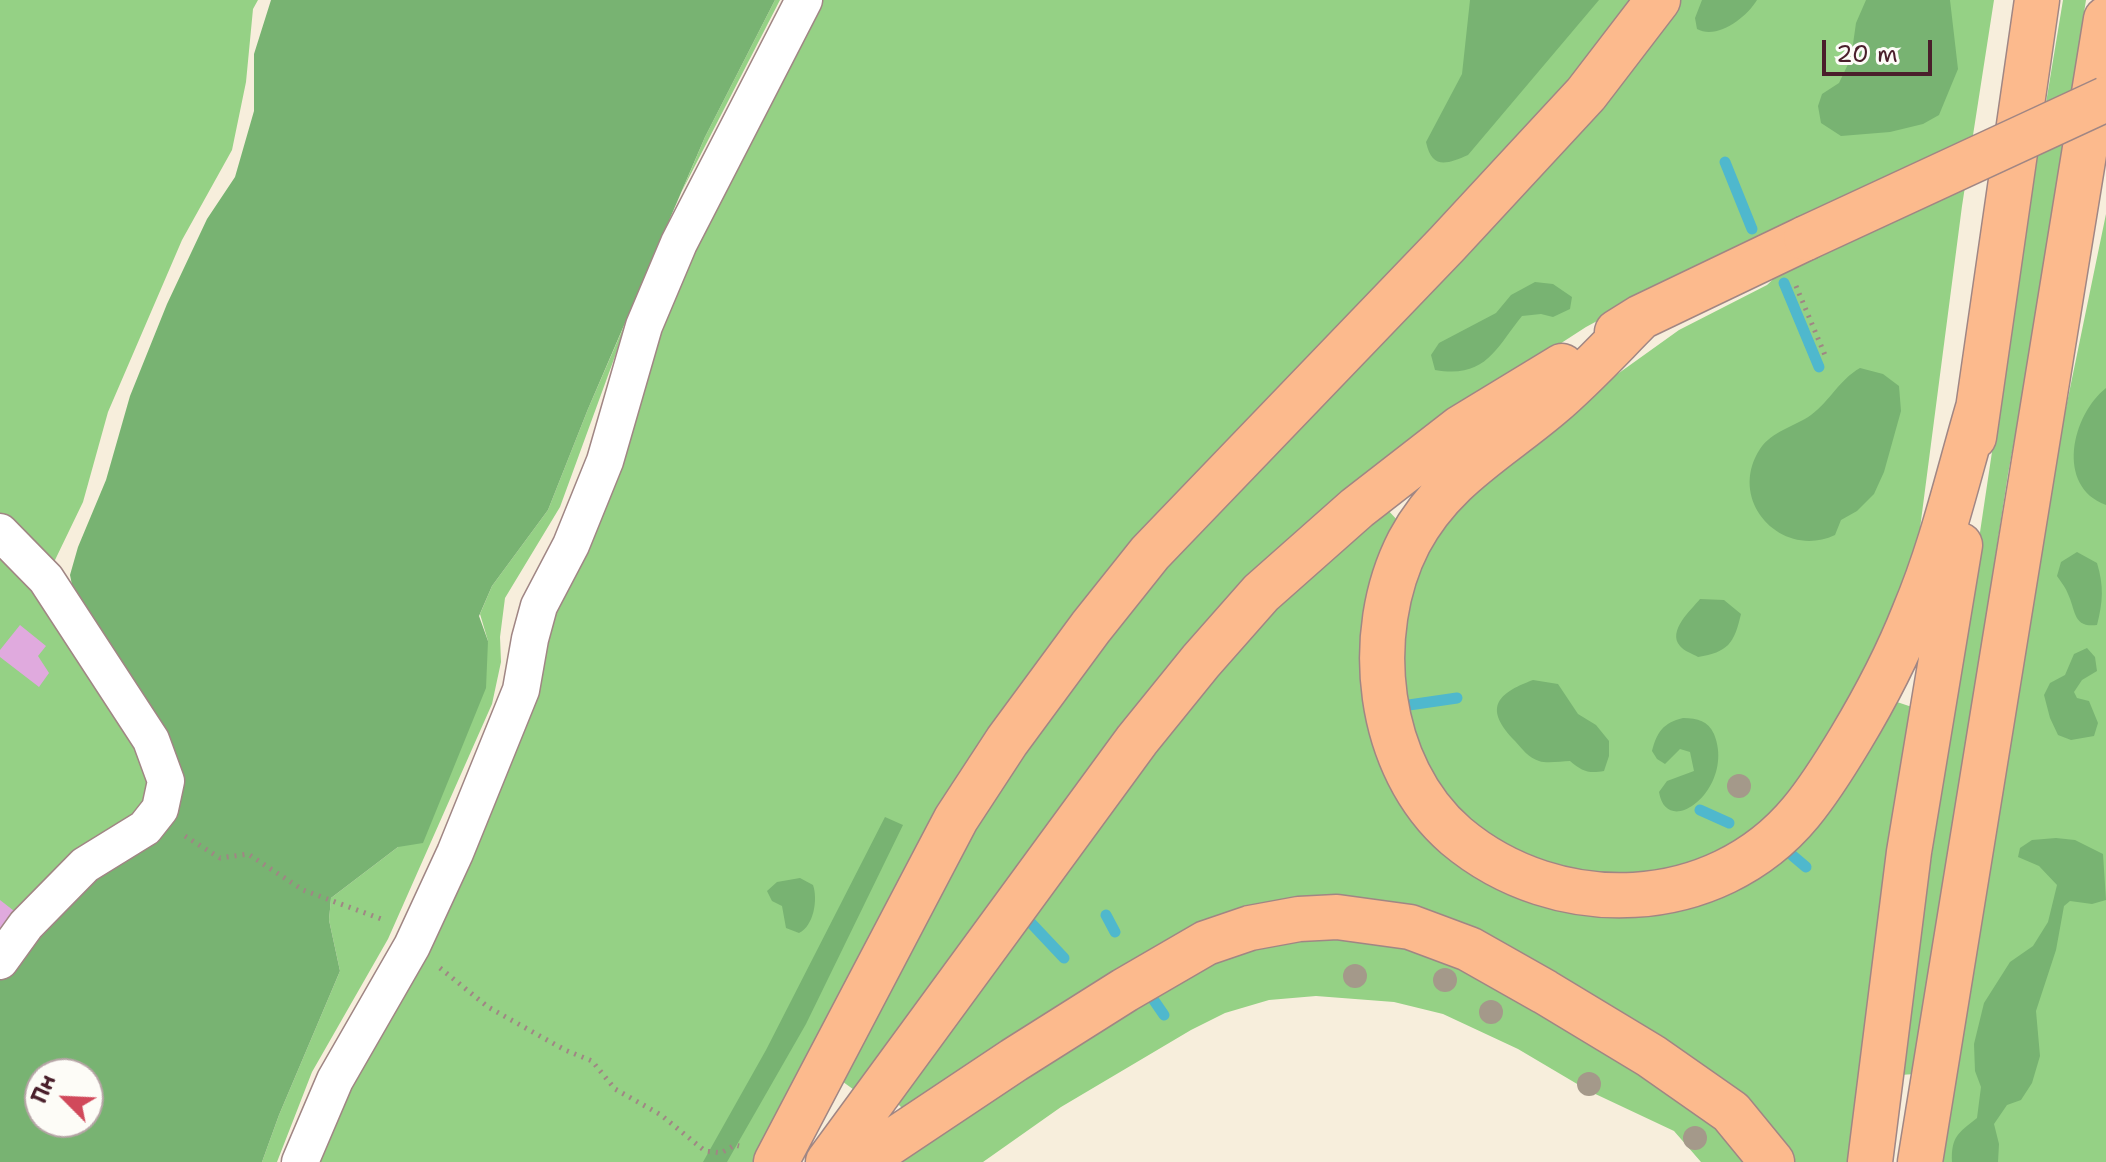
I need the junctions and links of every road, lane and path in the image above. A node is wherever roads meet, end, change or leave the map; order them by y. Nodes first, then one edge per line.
1 (804, 0) edge
2 (1658, 0) edge
3 (2037, 0) edge
4 (2106, 19) edge
5 (2106, 99) edge
6 (1798, 255) junction
7 (1641, 317) junction
8 (1825, 355) dead end
9 (1978, 408) junction
10 (0, 532) edge
11 (160, 809) junction
12 (412, 946) junction
13 (0, 961) edge
14 (300, 1162) edge
15 (776, 1162) edge
16 (828, 1162) edge
17 (861, 1162) edge
18 (1772, 1162) edge
19 (1870, 1162) edge
20 (1920, 1162) edge

1 - 12 lane
2 - 15 highway
3 - 9 highway
4 - 20 highway
5 - 6 highway, bridge
6 - 7 highway
6 - 8 path
7 - 9 highway
7 - 16 highway
9 - 19 highway
10 - 11 lane
11 - 12 path
11 - 13 lane
12 - 14 lane
12 - 15 path
17 - 18 highway

